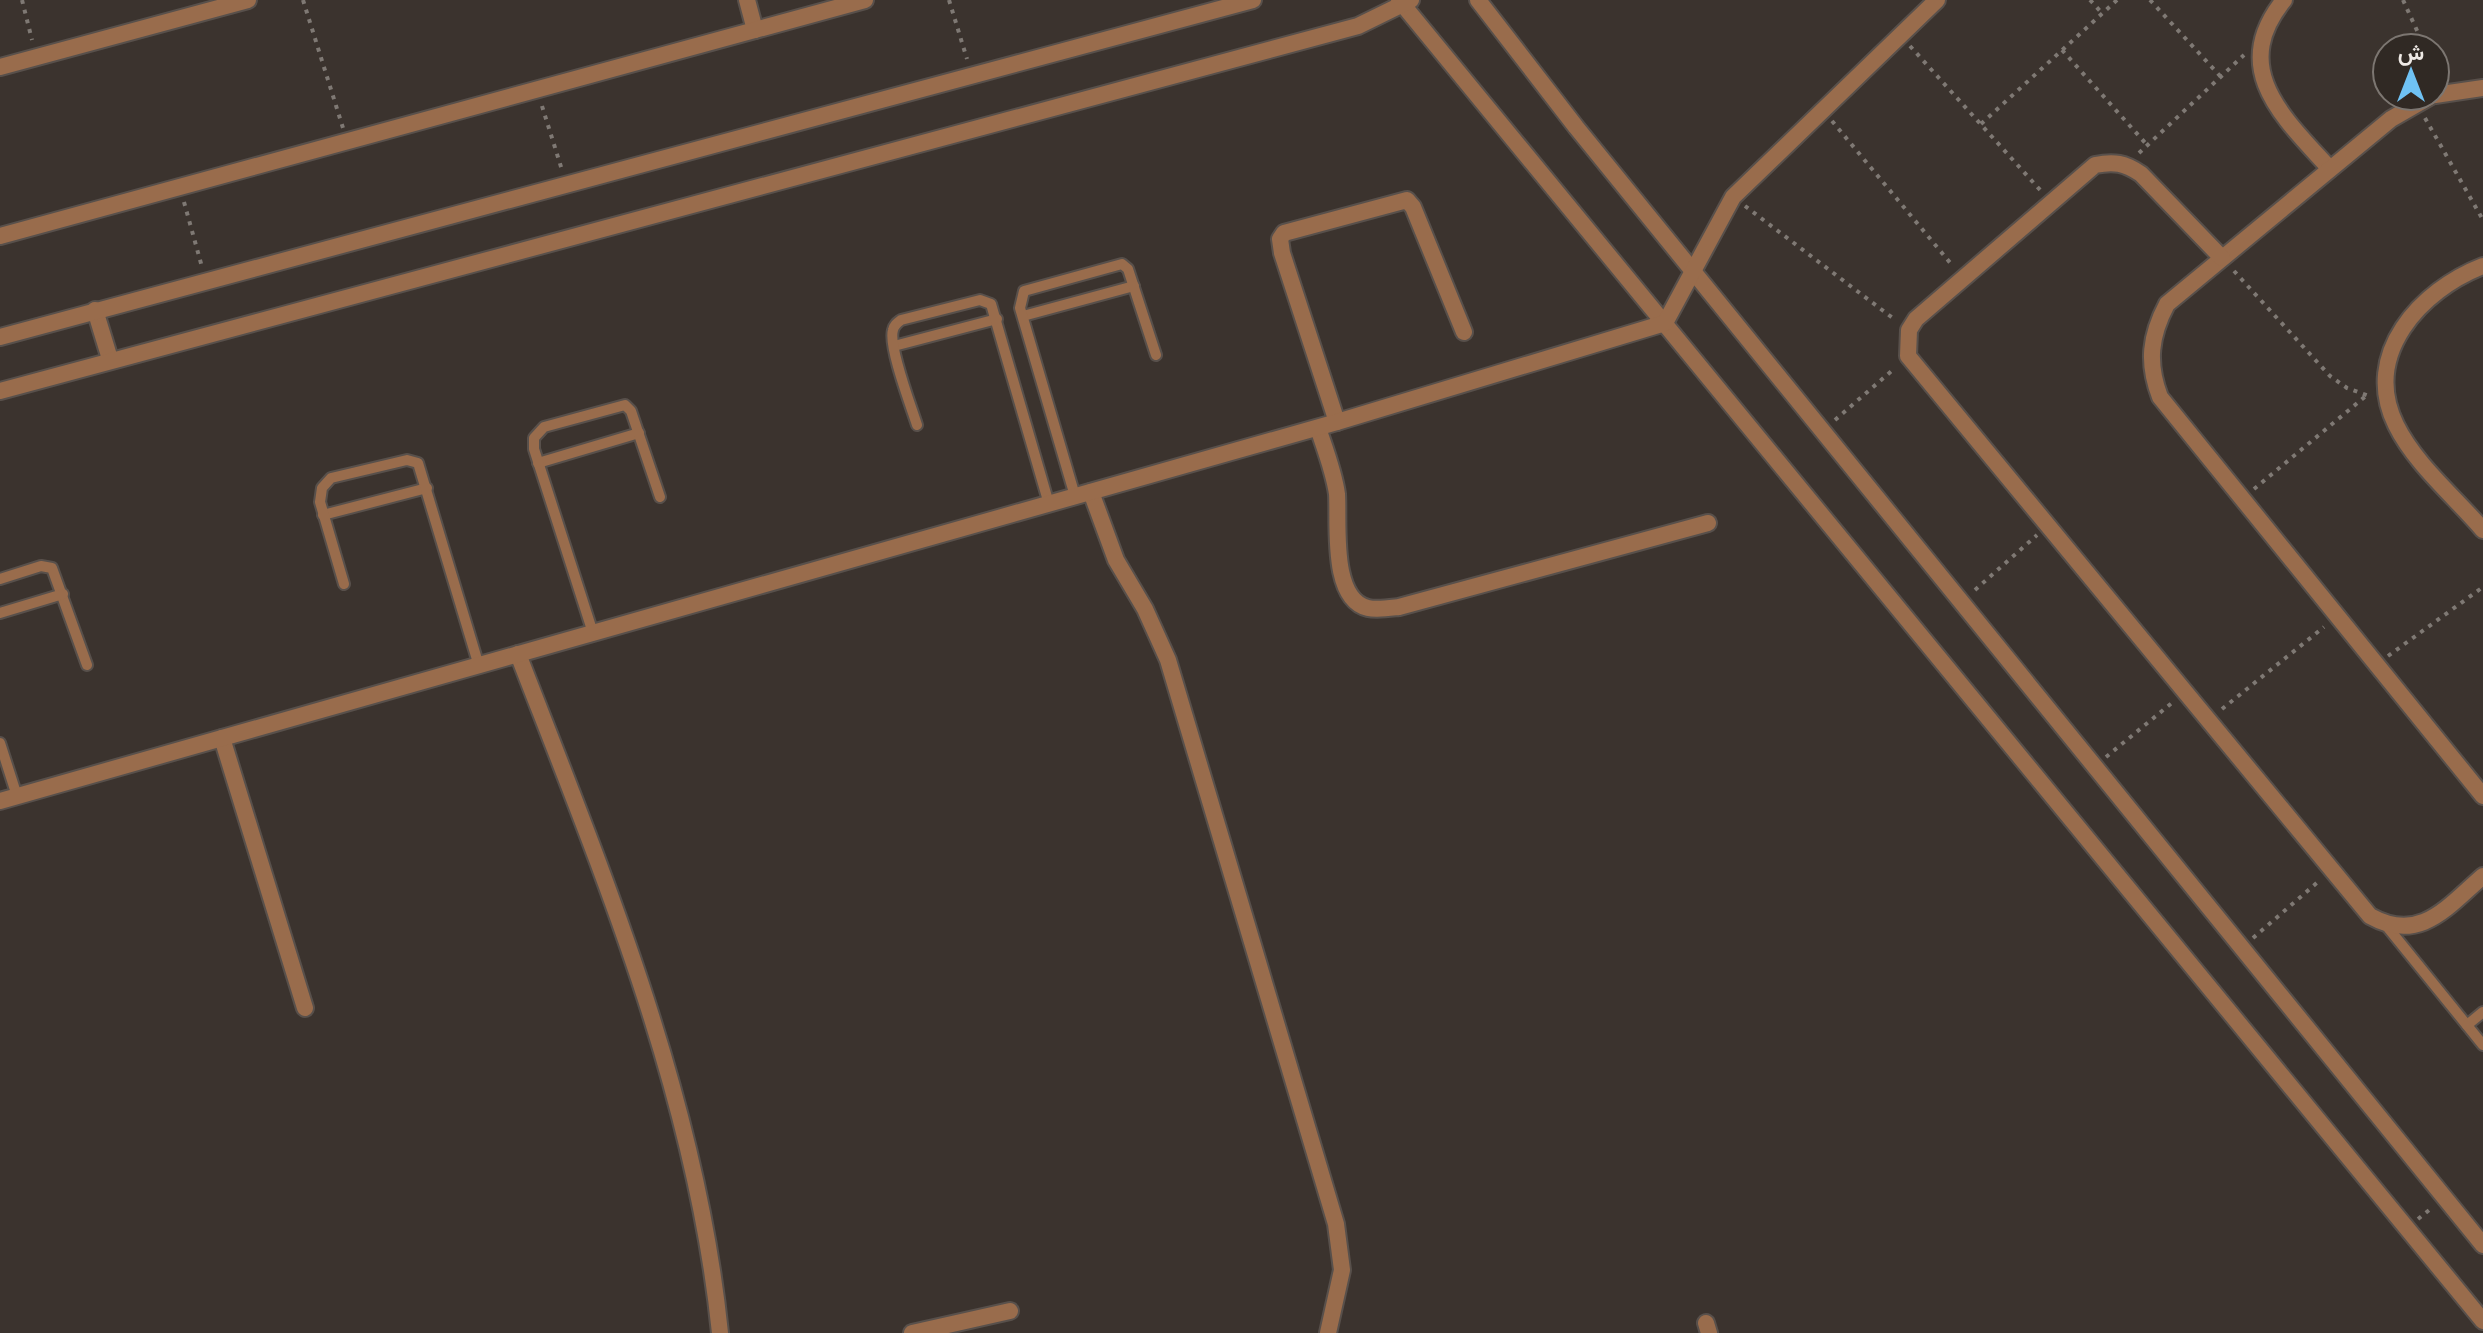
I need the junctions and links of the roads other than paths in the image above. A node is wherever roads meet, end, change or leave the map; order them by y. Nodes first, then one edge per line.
1 (248, 0) edge
2 (747, 0) edge
3 (865, 0) edge
4 (1253, 0) edge
5 (1478, 0) edge
6 (1937, 0) edge
7 (2284, 0) edge
8 (1405, 2) edge
9 (755, 30) junction
10 (0, 67) edge
11 (2483, 88) edge
12 (2451, 94) edge
13 (2408, 112) edge
14 (2330, 169) junction
15 (0, 236) edge
16 (2222, 258) junction
17 (2483, 266) edge
18 (1695, 270) junction
19 (1134, 286) junction
20 (95, 310) junction
21 (1023, 316) junction
22 (997, 319) junction
23 (1665, 323) junction
24 (1464, 332) dead end
25 (0, 337) edge
26 (894, 346) junction
27 (1156, 355) dead end
28 (110, 359) junction
29 (0, 391) edge
30 (1337, 422) junction
31 (917, 425) dead end
32 (1318, 428) junction
33 (639, 433) junction
34 (538, 463) junction
35 (427, 488) junction
36 (1083, 494) junction
37 (660, 497) dead end
38 (1049, 504) junction
39 (323, 515) junction
40 (1708, 523) dead end
41 (2483, 530) edge
42 (0, 579) edge
43 (344, 584) dead end
44 (63, 594) junction
45 (0, 613) edge
46 (593, 633) junction
47 (518, 654) junction
48 (87, 665) dead end
49 (479, 666) junction
50 (222, 738) junction
51 (0, 743) edge
52 (17, 796) junction
53 (2483, 796) edge
54 (0, 801) edge
55 (2483, 876) edge
56 (2385, 924) junction
57 (305, 1008) dead end
58 (2483, 1012) edge
59 (2467, 1025) junction
60 (2483, 1045) edge
61 (2483, 1245) edge
62 (1010, 1311) dead end
63 (2483, 1321) edge
64 (720, 1333) edge
65 (912, 1333) edge
66 (1328, 1333) edge

1 - 10 street
2 - 9 street
3 - 9 street
4 - 20 street
5 - 18 street
6 - 18 street
7 - 14 street
8 - 23 street
8 - 28 street
9 - 15 street
11 - 12 street
13 - 14 street
14 - 16 street
16 - 53 street
16 - 56 street
17 - 41 street
18 - 23 street
18 - 61 street
19 - 21 lane
19 - 21 lane
19 - 27 lane
20 - 25 street
20 - 28 street
21 - 36 lane
22 - 26 lane
22 - 26 lane
22 - 38 lane
23 - 30 street
23 - 63 street
24 - 30 street
26 - 31 lane
28 - 29 street
30 - 32 street
32 - 36 street
32 - 40 street
33 - 34 lane
33 - 34 lane
33 - 37 lane
34 - 46 lane
35 - 39 lane
35 - 39 lane
35 - 49 lane
36 - 38 street
36 - 66 street
38 - 46 street
39 - 43 lane
42 - 44 lane
44 - 45 lane
44 - 48 lane
46 - 47 street
47 - 49 street
47 - 64 street
49 - 50 street
50 - 52 street
50 - 57 street
51 - 52 lane
52 - 54 street
55 - 56 street
56 - 59 lane
58 - 59 lane
59 - 60 lane
62 - 65 street

